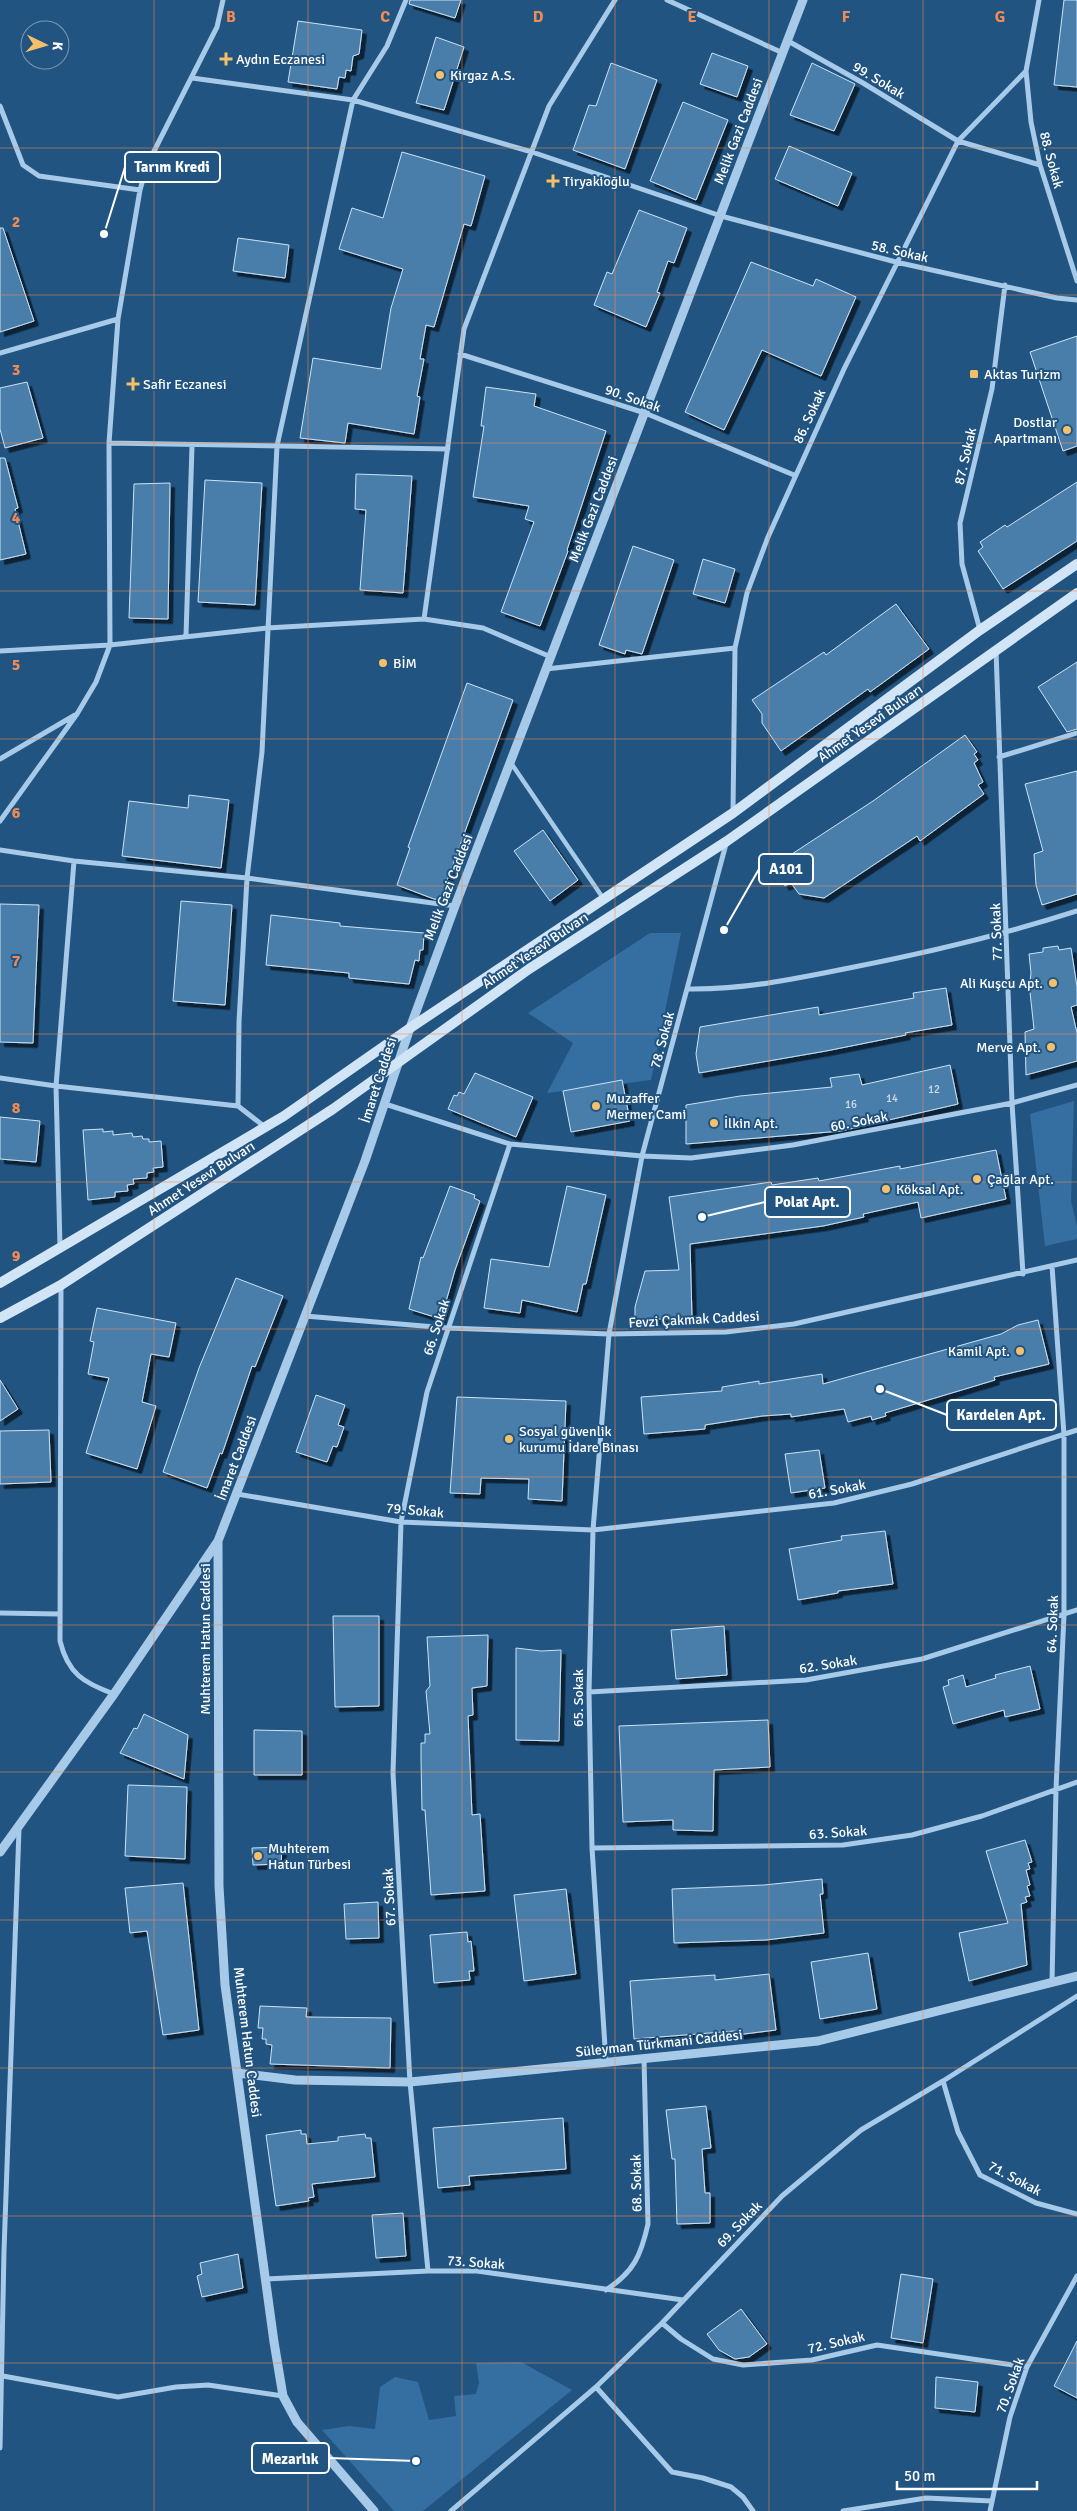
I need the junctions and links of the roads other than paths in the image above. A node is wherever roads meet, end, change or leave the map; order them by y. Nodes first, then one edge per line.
1 (223, 0) edge
2 (406, 0) edge
3 (615, 0) edge
4 (667, 0) edge
5 (803, 0) edge
6 (1039, 0) edge
7 (788, 41) junction
8 (783, 53) junction
9 (1026, 71) junction
10 (192, 78) junction
11 (353, 100) junction
12 (0, 106) edge
13 (958, 141) junction
14 (532, 152) junction
15 (1040, 165) junction
16 (140, 190) junction
17 (721, 216) junction
18 (896, 262) junction
19 (1077, 281) edge
20 (1006, 285) junction
21 (1077, 300) edge
22 (118, 319) junction
23 (0, 353) edge
24 (460, 354) junction
25 (645, 413) junction
26 (109, 444) junction
27 (192, 446) junction
28 (277, 446) junction
29 (448, 449) junction
30 (794, 475) junction
31 (1077, 564) edge
32 (1077, 593) edge
33 (424, 619) junction
34 (267, 628) junction
35 (980, 630) junction
36 (186, 636) junction
37 (110, 645) junction
38 (735, 648) junction
39 (996, 650) junction
40 (0, 651) edge
41 (551, 656) junction
42 (546, 669) junction
43 (77, 714) junction
44 (1077, 733) edge
45 (998, 757) junction
46 (0, 759) edge
47 (511, 762) junction
48 (733, 814) junction
49 (0, 821) edge
50 (727, 841) junction
51 (0, 850) edge
52 (74, 861) junction
53 (247, 878) junction
54 (603, 898) junction
55 (455, 906) junction
56 (1077, 911) edge
57 (1008, 933) junction
58 (687, 990) junction
59 (410, 1028) junction
60 (399, 1064) junction
61 (0, 1078) edge
62 (1077, 1085) edge
63 (56, 1086) junction
64 (1012, 1103) junction
65 (386, 1104) junction
66 (238, 1106) junction
67 (266, 1128) junction
68 (510, 1144) junction
69 (642, 1156) junction
70 (60, 1248) junction
71 (1077, 1260) edge
72 (1052, 1266) junction
73 (1023, 1274) junction
74 (0, 1283) edge
75 (61, 1285) junction
76 (305, 1316) junction
77 (0, 1318) edge
78 (447, 1328) junction
79 (609, 1334) junction
80 (1077, 1430) edge
81 (1064, 1434) junction
82 (237, 1494) junction
83 (401, 1522) junction
84 (593, 1530) junction
85 (218, 1540) junction
86 (1077, 1610) edge
87 (0, 1613) edge
88 (59, 1614) junction
89 (1064, 1615) junction
90 (589, 1692) junction
91 (114, 1694) junction
92 (1077, 1782) edge
93 (1056, 1789) junction
94 (19, 1826) junction
95 (592, 1848) junction
96 (0, 1852) edge
97 (1077, 1976) edge
98 (1052, 1982) junction
99 (1077, 1996) edge
100 (644, 2059) junction
101 (606, 2062) junction
102 (237, 2073) junction
103 (943, 2081) junction
104 (410, 2082) junction
105 (1077, 2214) edge
106 (2, 2251) edge
107 (428, 2271) junction
108 (1077, 2276) edge
109 (266, 2279) junction
110 (606, 2290) junction
111 (683, 2300) junction
112 (662, 2323) junction
113 (1027, 2367) junction
114 (3, 2376) junction
115 (596, 2387) junction
116 (283, 2396) junction
117 (0, 2448) edge
118 (992, 2501) junction
119 (374, 2511) edge
120 (451, 2511) edge
121 (753, 2511) edge
122 (843, 2511) edge
123 (990, 2511) edge

1 - 10 street
2 - 11 street
3 - 14 street
4 - 8 street
5 - 7 street, Melik Gazi Caddesi
6 - 9 street, 88. Sokak
7 - 8 street, Melik Gazi Caddesi
7 - 13 street, 99. Sokak
8 - 17 street, Melik Gazi Caddesi
9 - 13 street, 86. Sokak
9 - 15 street, 88. Sokak
10 - 11 street, 58. Sokak
10 - 16 street
11 - 14 street, 58. Sokak
11 - 28 street
12 - 16 street
13 - 15 street, 99. Sokak
13 - 18 street, 86. Sokak
14 - 17 street, 58. Sokak
14 - 24 street
15 - 19 street, 88. Sokak
16 - 22 street
17 - 18 street, 58. Sokak
17 - 25 street, Melik Gazi Caddesi
18 - 20 street, 58. Sokak
18 - 30 street, 86. Sokak
20 - 21 street, 58. Sokak
20 - 35 street, 87. Sokak
22 - 23 street
22 - 26 street
24 - 25 street, 90. Sokak
24 - 29 street
25 - 30 street, 90. Sokak
25 - 41 street, Melik Gazi Caddesi
26 - 27 street
26 - 37 street
27 - 28 street
27 - 36 street
28 - 29 street
28 - 34 street
29 - 33 street
30 - 38 street, 86. Sokak
31 - 35 main road, Ahmet Yesevi Bulvarı
32 - 39 main road, Ahmet Yesevi Bulvarı
33 - 34 street
33 - 41 street
34 - 36 street
34 - 53 street
35 - 48 main road, Ahmet Yesevi Bulvarı
36 - 37 street
37 - 40 street
37 - 43 street
38 - 42 street
38 - 48 street, 86. Sokak
39 - 45 street, 77. Sokak
39 - 50 main road, Ahmet Yesevi Bulvarı
41 - 42 street, Melik Gazi Caddesi
42 - 47 street, Melik Gazi Caddesi
43 - 46 street
43 - 49 street
44 - 45 street
45 - 57 street, 77. Sokak
47 - 54 street
47 - 55 street, Melik Gazi Caddesi
48 - 54 main road, Ahmet Yesevi Bulvarı
50 - 58 street, 78. Sokak
50 - 60 main road, Ahmet Yesevi Bulvarı
51 - 52 street
52 - 53 street
52 - 63 street
53 - 55 street
53 - 66 street
54 - 59 main road, Ahmet Yesevi Bulvarı
55 - 59 street, Melik Gazi Caddesi
56 - 57 street
57 - 58 street
57 - 64 street, 77. Sokak
58 - 69 street, 78. Sokak
59 - 60 street, İmaret Caddesi
59 - 67 main road, Ahmet Yesevi Bulvarı
60 - 65 street, İmaret Caddesi
60 - 75 main road, Ahmet Yesevi Bulvarı
61 - 63 street
62 - 64 street, 60. Sokak
63 - 66 street
63 - 70 street
64 - 69 street, 60. Sokak
64 - 73 street, 77. Sokak
65 - 68 street, 60. Sokak
65 - 76 street, İmaret Caddesi
66 - 67 street
67 - 70 main road, Ahmet Yesevi Bulvarı
68 - 69 street, 60. Sokak
68 - 78 street, 66. Sokak
69 - 79 street, 78. Sokak
70 - 74 main road, Ahmet Yesevi Bulvarı
71 - 72 street, Fevzi Çakmak Caddesi
72 - 73 street, Fevzi Çakmak Caddesi
72 - 81 street, 64. Sokak
73 - 79 street, Fevzi Çakmak Caddesi
75 - 77 main road, Ahmet Yesevi Bulvarı
75 - 88 street
76 - 78 street, Fevzi Çakmak Caddesi
76 - 82 street, İmaret Caddesi
78 - 79 street, Fevzi Çakmak Caddesi
78 - 83 street, 66. Sokak
79 - 84 street, 65. Sokak
80 - 81 street, 61. Sokak
81 - 84 street, 61. Sokak
81 - 89 street, 64. Sokak
82 - 83 street, 79. Sokak
82 - 85 street, İmaret Caddesi
83 - 84 street, 79. Sokak
83 - 104 street, 67. Sokak
84 - 90 street, 65. Sokak
85 - 91 street, İmaret Caddesi
85 - 102 street, Muhterem Hatun Caddesi
86 - 89 street, 62. Sokak
87 - 88 street
88 - 91 street
89 - 90 street, 62. Sokak
89 - 93 street, 64. Sokak
90 - 95 street, 65. Sokak
91 - 94 street, İmaret Caddesi
92 - 93 street, 63. Sokak
93 - 95 street, 63. Sokak
93 - 98 street, 64. Sokak
94 - 96 street, İmaret Caddesi
94 - 106 street
95 - 101 street, 65. Sokak
97 - 98 street, Süleyman Türkmani Caddesi
98 - 100 street, Süleyman Türkmani Caddesi
99 - 103 street, 69. Sokak
100 - 101 street, Süleyman Türkmani Caddesi
100 - 110 street, 68. Sokak
101 - 104 street, Süleyman Türkmani Caddesi
102 - 104 street, Süleyman Türkmani Caddesi
102 - 109 street, Muhterem Hatun Caddesi
103 - 105 street, 71. Sokak
103 - 111 street, 69. Sokak
104 - 107 street, 67. Sokak
106 - 114 street
107 - 109 street, 73. Sokak
107 - 110 street, 73. Sokak
108 - 113 street, 70. Sokak
109 - 116 street, Muhterem Hatun Caddesi
110 - 111 street, 73. Sokak
111 - 112 street, 69. Sokak
112 - 113 street, 72. Sokak
112 - 115 street, 69. Sokak
113 - 118 street, 70. Sokak
114 - 116 street
114 - 117 street
115 - 120 street, 69. Sokak
115 - 121 street
116 - 119 street, Muhterem Hatun Caddesi
118 - 122 street
118 - 123 street, 70. Sokak

